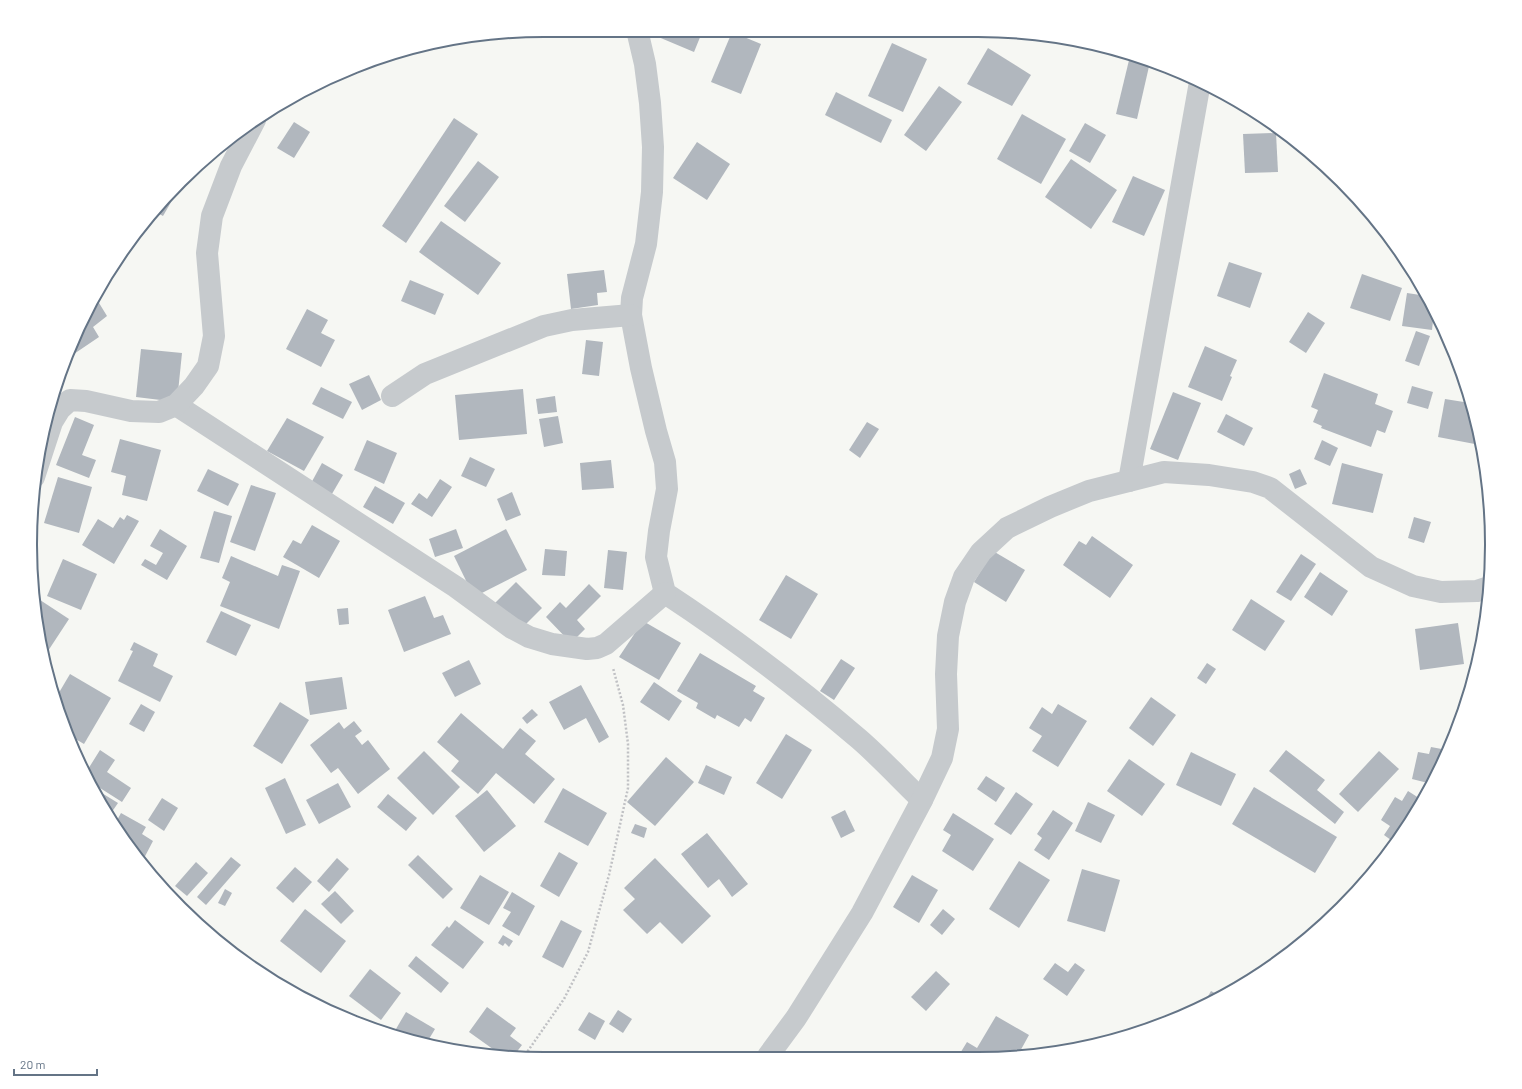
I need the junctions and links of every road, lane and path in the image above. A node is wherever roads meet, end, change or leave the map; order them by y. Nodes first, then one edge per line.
1 (639, 37) edge
2 (1199, 88) edge
3 (248, 134) edge
4 (631, 315) junction
5 (392, 396) dead end
6 (176, 405) junction
7 (52, 422) edge
8 (1129, 481) junction
9 (1483, 589) edge
10 (665, 593) junction
11 (606, 644) junction
12 (922, 800) junction
13 (528, 1052) edge
14 (771, 1052) edge

1 - 4 street
2 - 8 street
3 - 6 street
4 - 5 street
4 - 10 street
6 - 7 street
6 - 11 street
8 - 9 street
8 - 12 street
10 - 11 street
10 - 12 street
11 - 13 path
12 - 14 street

